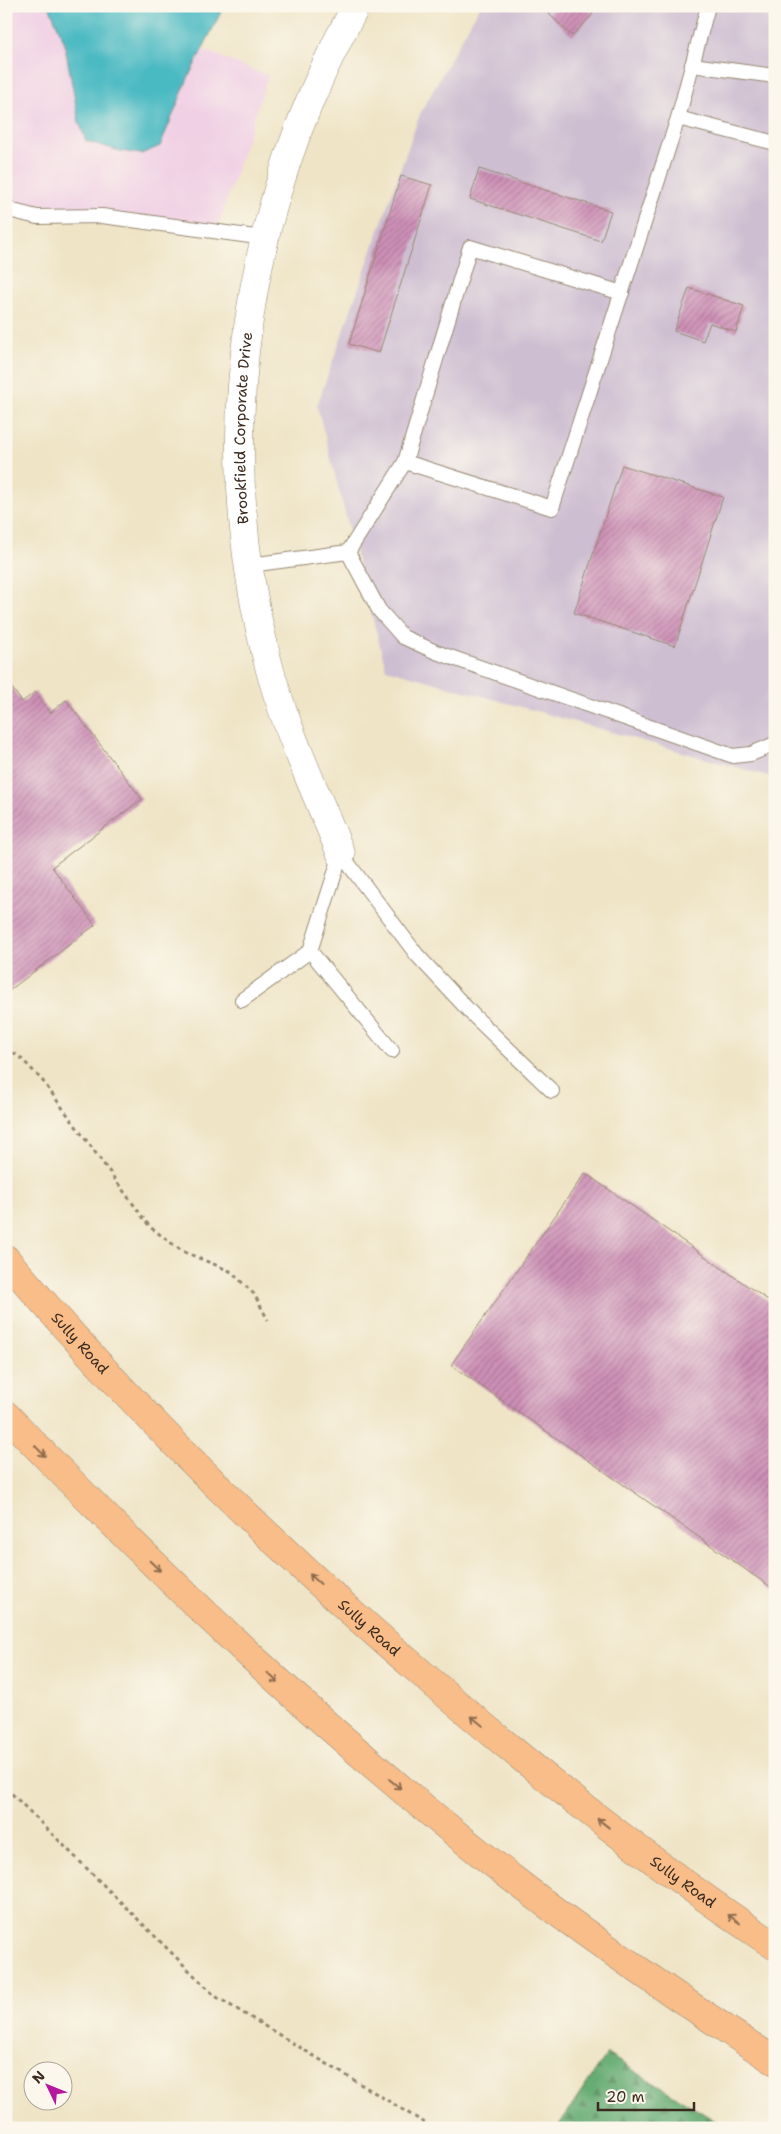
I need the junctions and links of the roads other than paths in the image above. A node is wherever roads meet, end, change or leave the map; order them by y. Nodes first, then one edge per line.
1 (356, 6) edge
2 (708, 6) edge
3 (692, 65) junction
4 (775, 76) edge
5 (678, 118) junction
6 (775, 143) edge
7 (6, 206) edge
8 (264, 238) junction
9 (622, 293) junction
10 (404, 462) junction
11 (348, 552) junction
12 (250, 565) junction
13 (775, 744) edge
14 (341, 854) junction
15 (310, 950) junction
16 (242, 1000) dead end
17 (392, 1051) dead end
18 (552, 1091) dead end
19 (6, 1259) edge
20 (6, 1415) edge
21 (775, 1946) edge
22 (775, 2061) edge

1 - 8 street, Brookfield Corporate Drive
2 - 3 lane
3 - 4 lane
3 - 5 lane
5 - 6 lane
5 - 9 lane
7 - 8 lane
8 - 12 street, Brookfield Corporate Drive
9 - 10 lane
9 - 10 lane
10 - 11 lane
11 - 12 lane
11 - 13 lane
12 - 14 street, Brookfield Corporate Drive
14 - 15 lane
14 - 18 lane
15 - 16 lane
15 - 17 lane
21 -> 19 highway, Sully Road
20 -> 22 highway

